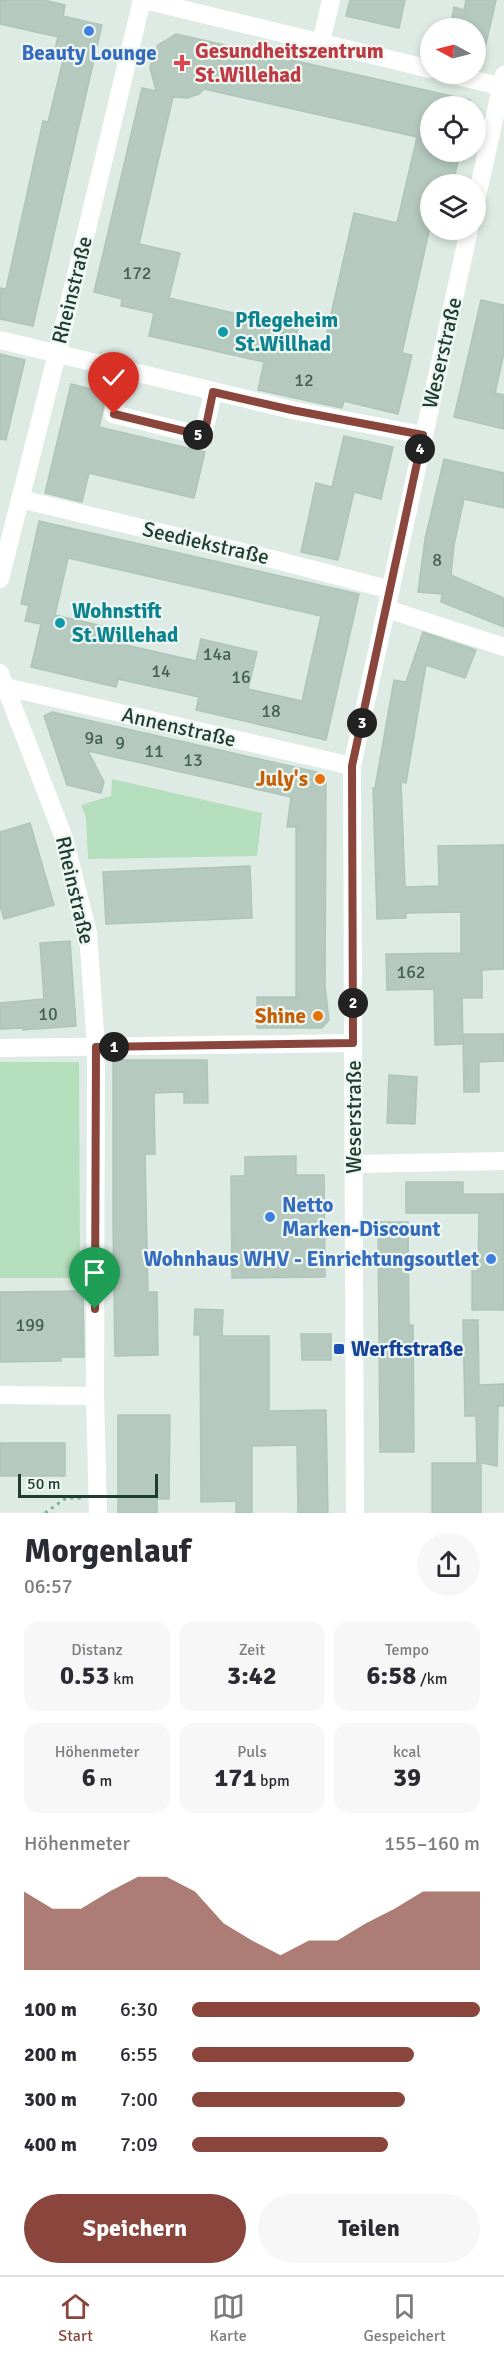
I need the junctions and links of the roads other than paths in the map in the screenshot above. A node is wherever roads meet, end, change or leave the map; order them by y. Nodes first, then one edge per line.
1 (143, 0) edge
2 (331, 0) edge
3 (321, 42) junction
4 (420, 67) edge
5 (486, 80) edge
6 (503, 83) edge
7 (482, 174) edge
8 (467, 240) edge
9 (0, 340) edge
10 (57, 354) junction
11 (124, 369) junction
12 (213, 392) junction
13 (423, 435) junction
14 (20, 499) junction
15 (0, 579) edge
16 (391, 590) junction
17 (387, 609) junction
18 (504, 647) edge
19 (3, 680) edge
20 (352, 766) junction
21 (353, 1043) junction
22 (96, 1047) junction
23 (0, 1048) edge
24 (504, 1161) edge
25 (354, 1164) junction
26 (0, 1395) edge
27 (95, 1396) junction
28 (98, 1506) edge
29 (355, 1513) edge

1 - 3 street
1 - 10 street, Rheinstraße
2 - 3 street
3 - 4 street
5 - 6 street
6 - 7 street
8 - 13 street, Weserstraße
9 - 10 street
10 - 11 street
10 - 14 street, Rheinstraße
11 - 12 street
11 - 12 street
12 - 13 street
13 - 16 street, Weserstraße
14 - 15 street, Rheinstraße
14 - 16 street, Seediekstraße
16 - 17 street, Weserstraße
17 - 18 street
17 - 20 street, Weserstraße
19 - 20 street, Annenstraße
19 - 22 street, Rheinstraße
20 - 21 street, Weserstraße
21 - 22 street
21 - 25 street, Weserstraße
22 - 23 street
22 - 27 street, Rheinstraße
24 - 25 street
25 - 29 street, Weserstraße
26 - 27 street
27 - 28 street, Rheinstraße

